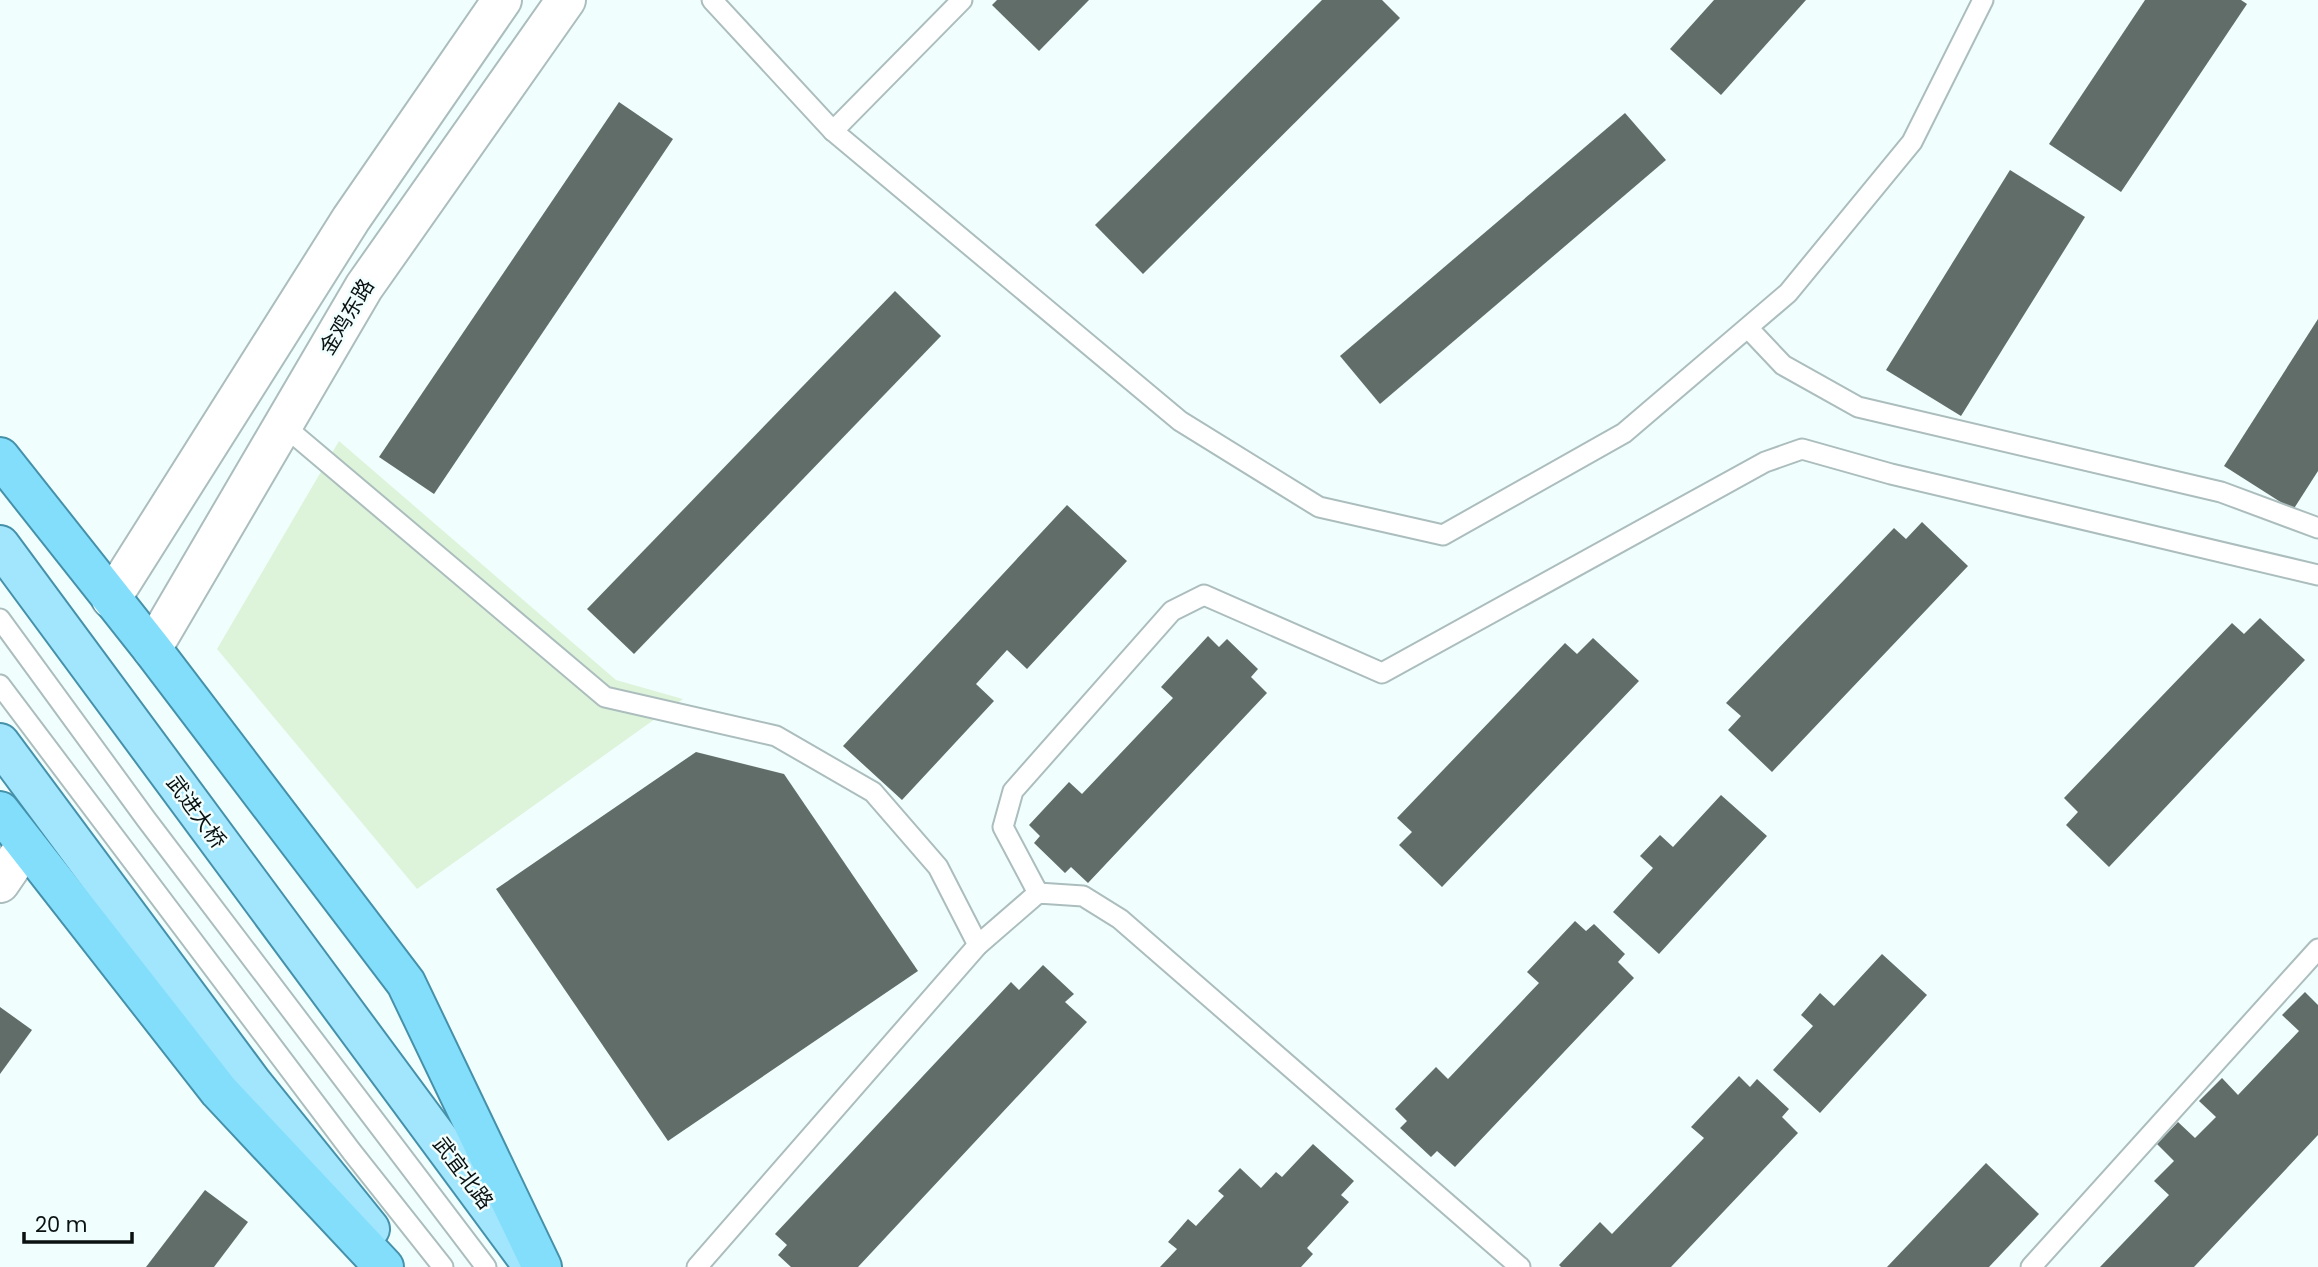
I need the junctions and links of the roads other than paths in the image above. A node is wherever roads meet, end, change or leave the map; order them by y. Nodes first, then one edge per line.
1 (502, 0) edge
2 (566, 0) edge
3 (712, 0) edge
4 (962, 0) edge
5 (1983, 0) edge
6 (833, 131) junction
7 (1748, 328) junction
8 (283, 425) junction
9 (0, 457) edge
10 (2318, 528) edge
11 (0, 545) edge
12 (2318, 575) edge
13 (111, 599) junction
14 (0, 619) edge
15 (152, 649) junction
16 (0, 685) edge
17 (0, 743) edge
18 (0, 811) edge
19 (26, 845) junction
20 (0, 883) edge
21 (1038, 892) junction
22 (978, 945) junction
23 (2318, 950) edge
24 (392, 1078) joint
25 (384, 1267) edge
26 (400, 1267) edge
27 (443, 1267) edge
28 (486, 1267) edge
29 (533, 1267) edge
30 (542, 1267) edge
31 (697, 1267) edge
32 (1520, 1267) edge
33 (2031, 1267) edge

1 - 13 street
2 - 8 street, 金鸡东路
3 - 6 lane
4 - 6 lane
5 - 7 lane
6 - 7 lane
7 - 10 lane
8 - 15 street, 金鸡东路
8 - 22 lane
9 - 13 highway
11 - 24 main road, 武进大桥
12 - 21 lane
13 - 15 highway
14 - 28 lane
15 - 30 highway
16 - 27 lane
17 - 26 main road
18 - 19 highway
19 - 20 street
19 - 25 highway
21 - 22 lane
21 - 32 lane
22 - 31 lane
23 - 33 lane
24 - 29 main road, 武宜北路

